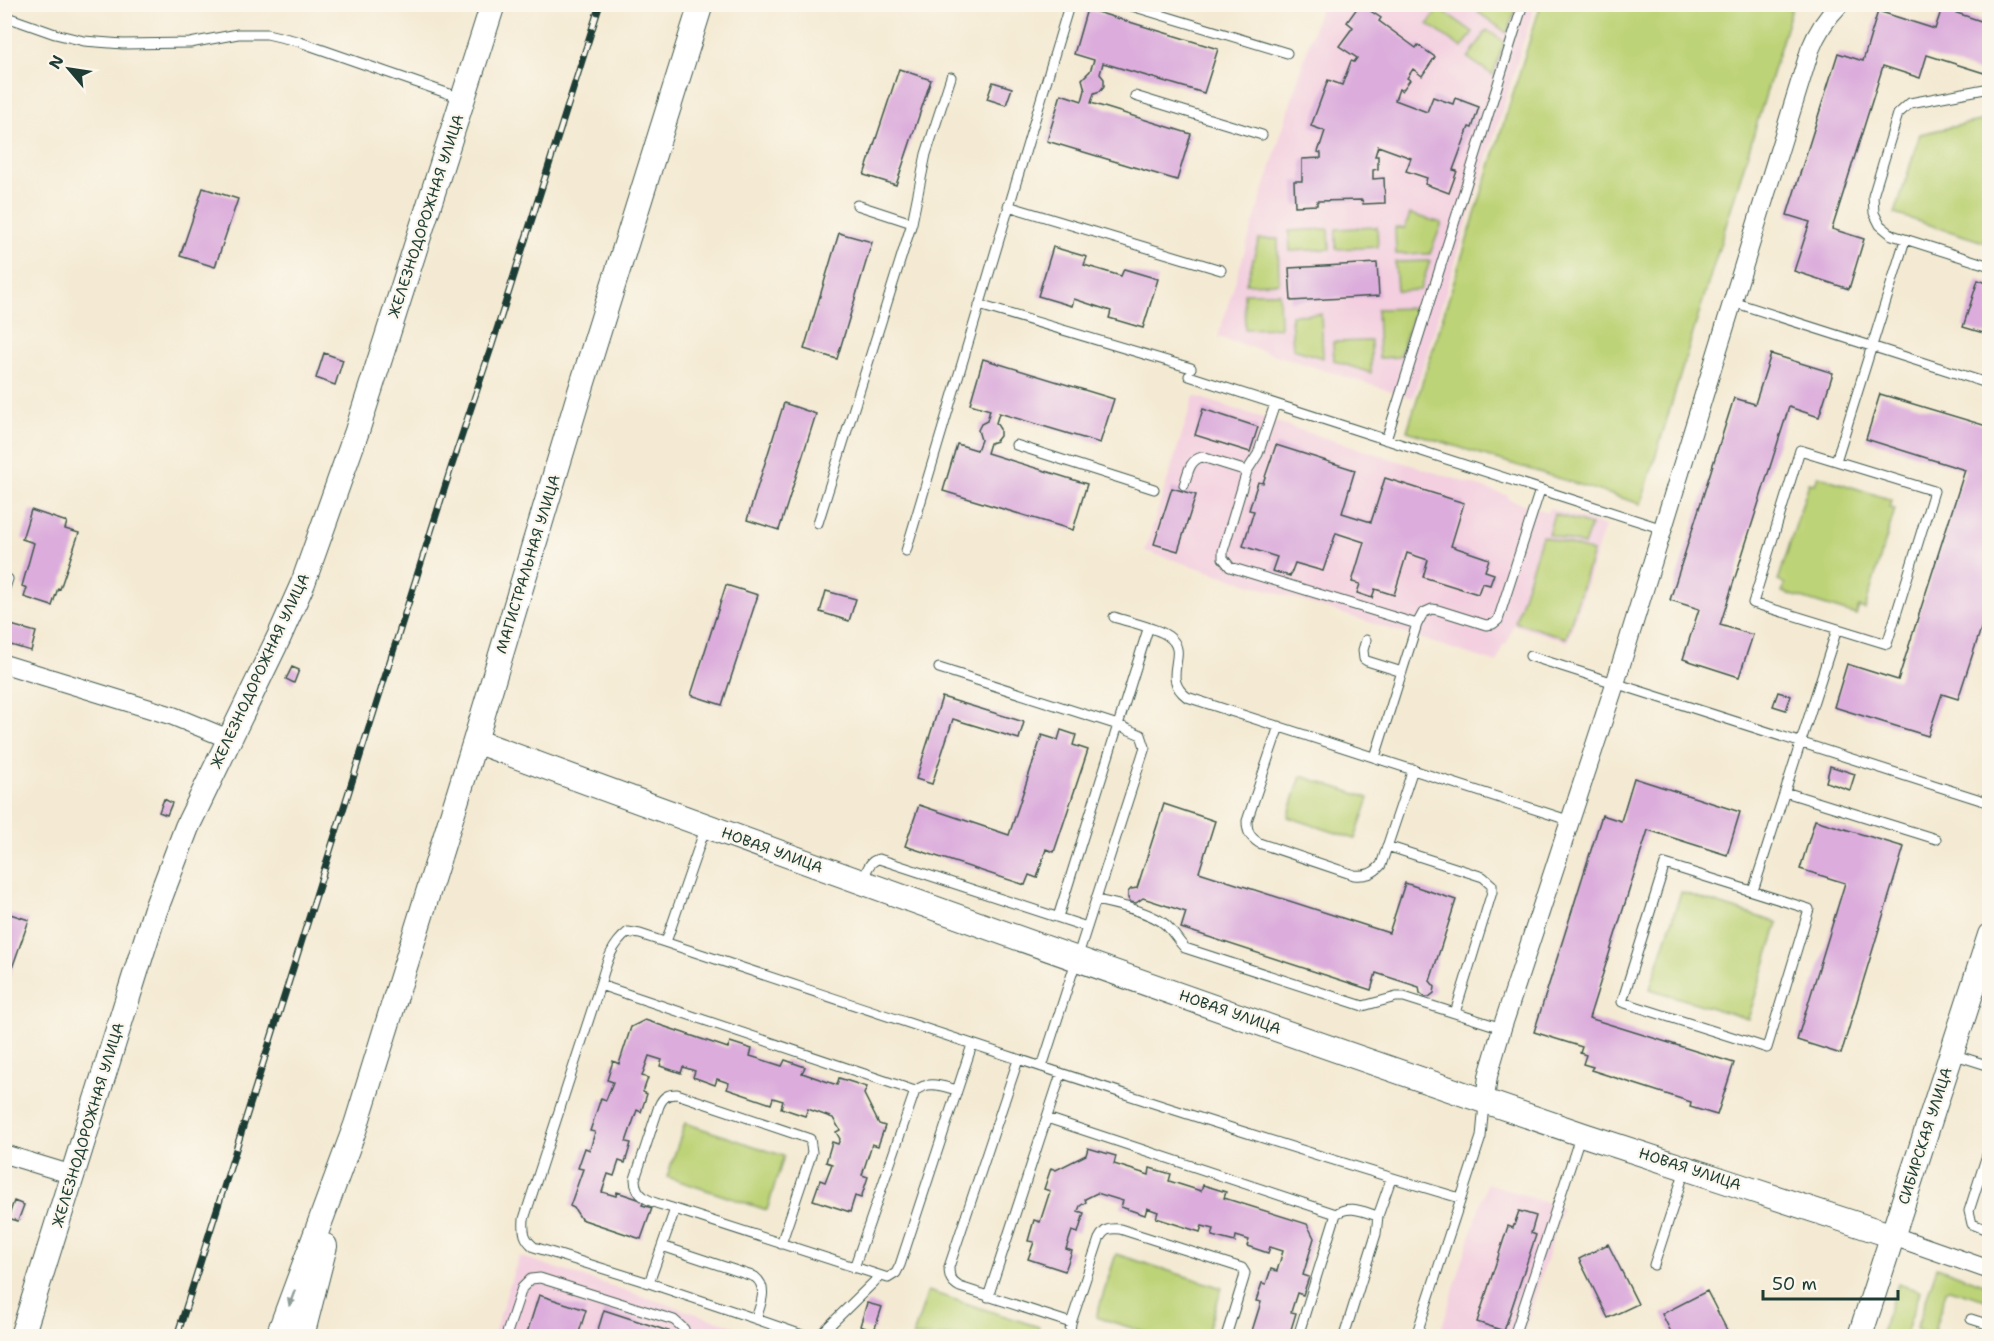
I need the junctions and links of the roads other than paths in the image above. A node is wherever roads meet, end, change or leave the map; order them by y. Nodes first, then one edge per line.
1 (493, 4) edge
2 (701, 4) edge
3 (1071, 4) edge
4 (1125, 4) edge
5 (1523, 4) edge
6 (1840, 4) edge
7 (4, 16) edge
8 (1287, 53) dead end
9 (951, 77) dead end
10 (1989, 88) edge
11 (1135, 96) dead end
12 (464, 99) junction
13 (1262, 135) dead end
14 (857, 205) dead end
15 (1008, 206) junction
16 (912, 223) junction
17 (1905, 240) junction
18 (1989, 266) edge
19 (1221, 270) dead end
20 (1733, 302) junction
21 (979, 305) junction
22 (1872, 347) junction
23 (1989, 384) edge
24 (1275, 404) junction
25 (1386, 440) junction
26 (1016, 445) dead end
27 (1836, 461) junction
28 (1247, 471) junction
29 (1184, 485) dead end
30 (1154, 489) dead end
31 (1540, 490) junction
32 (818, 523) dead end
33 (1663, 529) junction
34 (906, 551) dead end
35 (8, 579) dead end
36 (4, 591) edge
37 (1114, 617) dead end
38 (1417, 624) junction
39 (1148, 628) junction
40 (1836, 628) junction
41 (1366, 640) dead end
42 (1530, 656) dead end
43 (4, 664) edge
44 (939, 668) dead end
45 (1402, 672) junction
46 (1615, 684) junction
47 (1118, 725) junction
48 (1279, 726) junction
49 (229, 739) junction
50 (475, 741) junction
51 (1800, 744) junction
52 (1375, 757) junction
53 (1413, 769) junction
54 (1785, 792) junction
55 (1989, 803) edge
56 (1571, 821) junction
57 (706, 826) junction
58 (1936, 839) dead end
59 (1388, 846) junction
60 (863, 882) junction
61 (1753, 891) junction
62 (1096, 900) junction
63 (1058, 917) junction
64 (1087, 927) junction
65 (1989, 935) edge
66 (666, 942) junction
67 (1077, 959) junction
68 (600, 985) junction
69 (1455, 1013) junction
70 (1502, 1028) junction
71 (972, 1045) junction
72 (1952, 1054) junction
73 (1018, 1060) junction
74 (1989, 1066) edge
75 (1042, 1068) junction
76 (1061, 1074) junction
77 (957, 1090) junction
78 (915, 1091) junction
79 (1485, 1100) junction
80 (1047, 1118) junction
81 (356, 1125) junction
82 (1581, 1134) junction
83 (1989, 1152) edge
84 (4, 1154) edge
85 (1686, 1168) junction
86 (73, 1175) junction
87 (1391, 1179) junction
88 (1460, 1198) junction
89 (675, 1209) junction
90 (1336, 1214) junction
91 (1378, 1216) junction
92 (1989, 1231) edge
93 (1893, 1236) junction
94 (781, 1244) junction
95 (662, 1246) junction
96 (1654, 1265) dead end
97 (854, 1268) junction
98 (1989, 1270) edge
99 (879, 1277) junction
100 (649, 1283) junction
101 (988, 1297) junction
102 (756, 1319) junction
103 (1971, 1319) dead end
104 (1071, 1323) junction
105 (1989, 1325) edge
106 (22, 1336) edge
107 (278, 1336) edge
108 (302, 1336) edge
109 (506, 1336) edge
110 (685, 1336) edge
111 (1072, 1336) edge
112 (1226, 1336) edge
113 (1298, 1336) edge
114 (1344, 1336) edge
115 (1416, 1336) edge
116 (1514, 1336) edge
117 (1860, 1336) edge

1 - 12 main road, ЖЕЛЕЗНОДОРОЖНАЯ УЛИЦА
2 - 50 main road, МАГИСТРАЛЬНАЯ УЛИЦА
3 - 15 lane
4 - 8 lane
5 - 25 lane
6 - 20 street
7 - 12 lane
9 - 16 lane
10 - 17 lane
11 - 13 lane
12 - 49 main road, ЖЕЛЕЗНОДОРОЖНАЯ УЛИЦА
14 - 16 lane
15 - 19 lane
15 - 21 lane
16 - 32 lane
17 - 18 lane
17 - 22 lane
20 - 22 lane
20 - 33 street
21 - 24 lane
21 - 34 lane
22 - 23 lane
22 - 27 lane
24 - 25 lane
24 - 28 lane
25 - 31 lane
26 - 30 lane
27 - 40 lane
27 - 40 lane
28 - 29 lane
28 - 38 lane
31 - 33 lane
31 - 38 lane
33 - 46 street
35 - 36 lane
37 - 39 lane
38 - 45 lane
39 - 47 lane
39 - 48 lane
40 - 51 lane
41 - 45 lane
42 - 46 lane
43 - 49 street
44 - 47 lane
45 - 52 lane
46 - 51 lane
46 - 56 street
47 - 62 lane
47 - 63 lane
48 - 52 lane
48 - 59 lane
49 - 86 main road, ЖЕЛЕЗНОДОРОЖНАЯ УЛИЦА
50 - 57 main road, НОВАЯ УЛИЦА
50 - 81 main road, МАГИСТРАЛЬНАЯ УЛИЦА
51 - 54 lane
51 - 55 lane
52 - 53 lane
53 - 56 lane
53 - 59 lane
54 - 58 lane
54 - 61 lane
56 - 70 street
57 - 60 main road, НОВАЯ УЛИЦА
57 - 66 lane
59 - 69 lane
60 - 63 lane
60 - 67 main road, НОВАЯ УЛИЦА
61 - 61 lane
62 - 64 lane
62 - 69 lane
63 - 64 lane
64 - 67 lane
65 - 72 main road, СИБИРСКАЯ УЛИЦА
66 - 68 lane
66 - 71 lane
67 - 75 lane
67 - 79 main road, НОВАЯ УЛИЦА
68 - 78 lane
68 - 100 lane
69 - 70 lane
70 - 79 street
71 - 73 lane
71 - 77 lane
72 - 74 lane
72 - 93 main road, СИБИРСКАЯ УЛИЦА
73 - 75 lane
73 - 101 lane
75 - 76 lane
76 - 80 lane
76 - 87 lane
77 - 78 lane
77 - 99 lane
78 - 97 lane
79 - 82 main road, НОВАЯ УЛИЦА
79 - 88 lane
80 - 90 lane
80 - 101 lane
81 -> 107 main road, МАГИСТРАЛЬНАЯ УЛИЦА
81 - 108 main road, МАГИСТРАЛЬНАЯ УЛИЦА
82 - 85 main road, НОВАЯ УЛИЦА
82 - 116 lane
83 - 92 lane
84 - 86 street
85 - 93 main road, НОВАЯ УЛИЦА
85 - 96 lane
86 - 106 main road, ЖЕЛЕЗНОДОРОЖНАЯ УЛИЦА
87 - 88 lane
87 - 91 lane
88 - 115 lane
89 - 94 lane
89 - 94 lane
89 - 95 lane
90 - 91 lane
90 - 113 lane
91 - 114 lane
93 - 98 street, НОВАЯ УЛИЦА
93 - 117 main road, СИБИРСКАЯ УЛИЦА
94 - 97 lane
95 - 100 lane
95 - 102 lane
97 - 99 lane
99 - 102 lane
100 - 102 lane
101 - 104 lane
103 - 105 lane
104 - 111 lane
104 - 112 lane
109 - 110 lane

